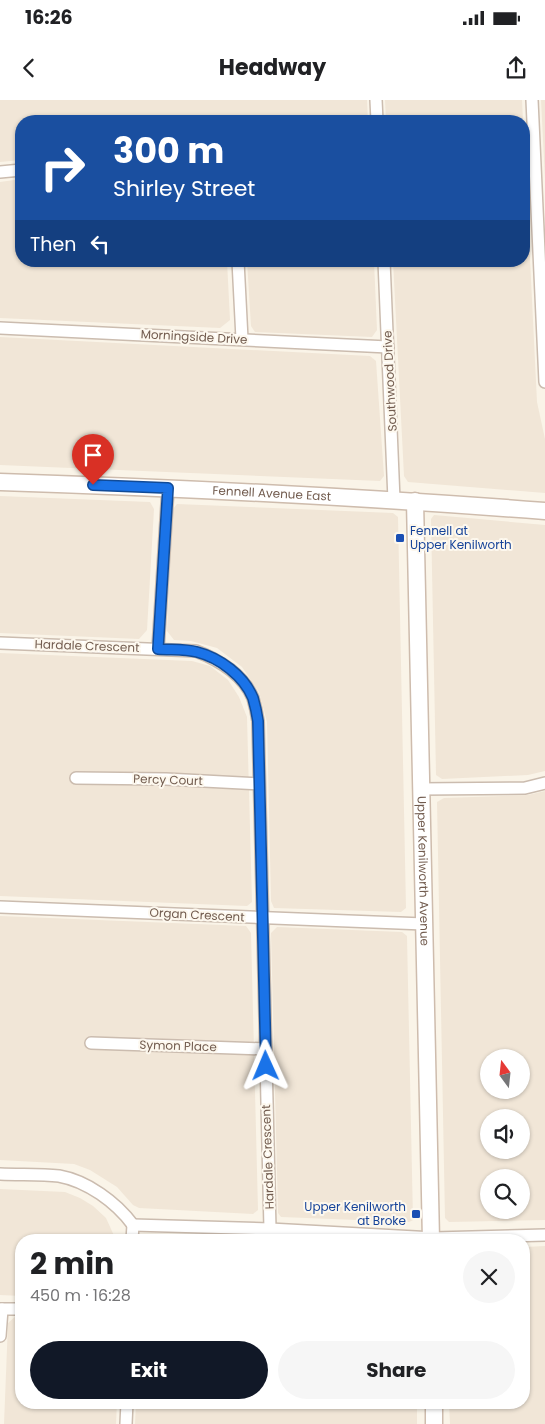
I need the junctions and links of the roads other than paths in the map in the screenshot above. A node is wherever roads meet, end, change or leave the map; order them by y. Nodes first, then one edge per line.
1 (376, 100) edge
2 (532, 100) edge
3 (377, 115) edge
4 (15, 171) edge
5 (0, 172) edge
6 (238, 267) edge
7 (384, 267) edge
8 (0, 328) edge
9 (242, 339) junction
10 (388, 346) junction
11 (545, 382) edge
12 (0, 482) edge
13 (168, 488) junction
14 (394, 500) junction
15 (415, 501) junction
16 (545, 510) edge
17 (0, 643) edge
18 (158, 649) junction
19 (76, 778) dead end
20 (545, 783) edge
21 (259, 784) junction
22 (420, 789) junction
23 (0, 907) edge
24 (263, 918) junction
25 (424, 924) junction
26 (90, 1043) dead end
27 (266, 1049) junction
28 (0, 1174) edge
29 (133, 1225) junction
30 (270, 1229) junction
31 (132, 1234) edge
32 (359, 1234) edge
33 (431, 1234) edge
34 (530, 1235) edge
35 (545, 1235) edge
36 (1, 1309) edge
37 (15, 1309) edge
38 (0, 1336) edge
39 (127, 1409) edge
40 (434, 1409) edge
41 (126, 1424) edge
42 (434, 1424) edge

1 - 3 street
2 - 11 street
4 - 5 street
6 - 9 street
7 - 10 street, Southwood Drive
8 - 9 street, Morningside Drive
9 - 10 street, Morningside Drive
10 - 14 street, Southwood Drive
12 - 13 street, Fennell Avenue East
13 - 14 street, Fennell Avenue East
13 - 18 street
14 - 15 street, Fennell Avenue East
15 - 16 street, Fennell Avenue East
15 - 22 street, Upper Kenilworth Avenue
17 - 18 street, Hardale Crescent
18 - 21 street, Hardale Crescent
19 - 21 street, Percy Court
20 - 22 street
21 - 24 street, Hardale Crescent
22 - 25 street, Upper Kenilworth Avenue
23 - 24 street, Organ Crescent
24 - 25 street, Organ Crescent
24 - 27 street, Hardale Crescent
25 - 33 street, Upper Kenilworth Avenue
26 - 27 street, Symon Place
27 - 30 street, Hardale Crescent
28 - 29 street
29 - 30 street
29 - 31 street
30 - 32 street
34 - 35 street
36 - 37 street
36 - 38 street
39 - 41 street
40 - 42 street

